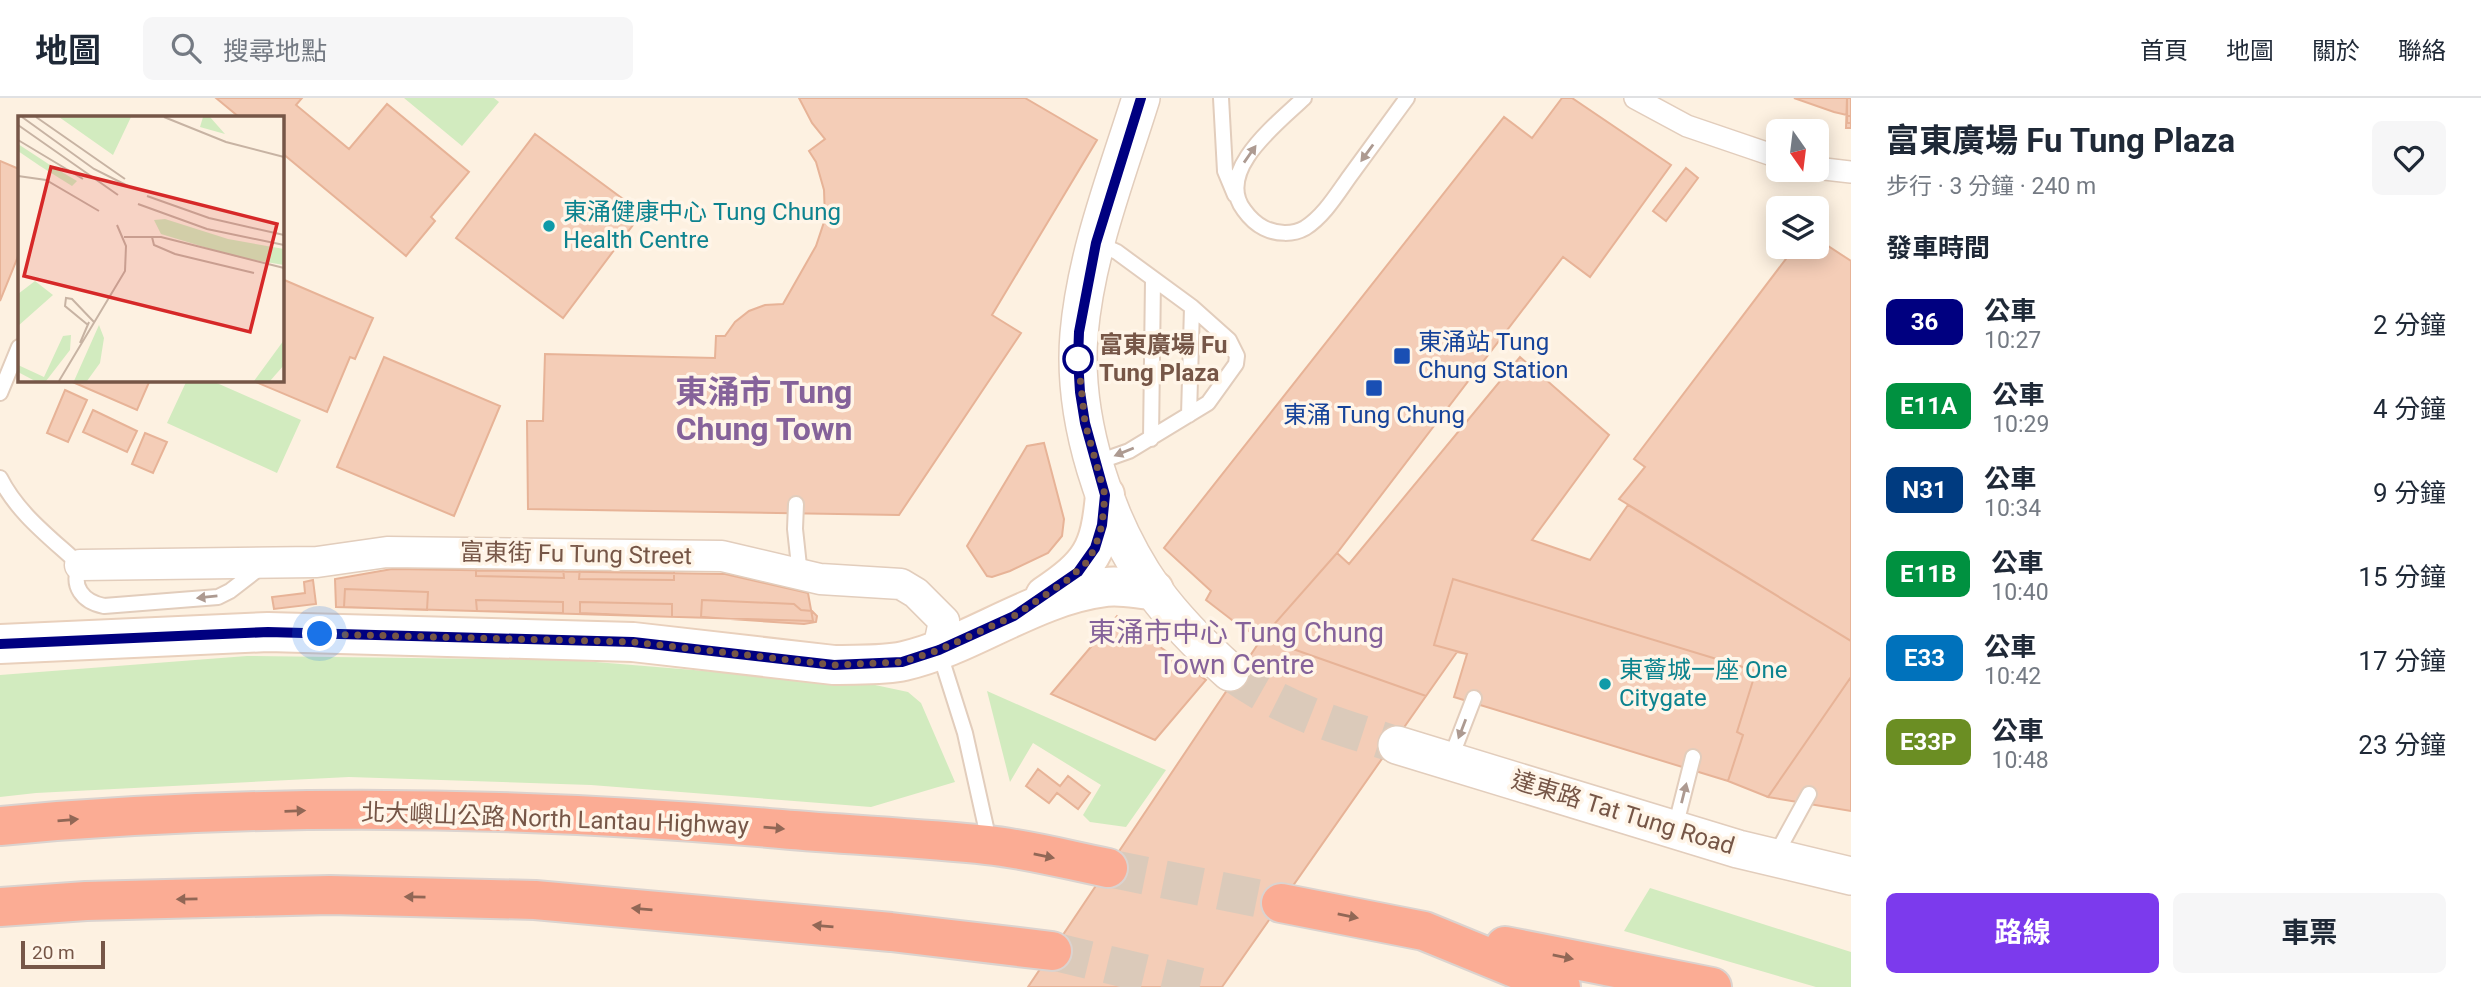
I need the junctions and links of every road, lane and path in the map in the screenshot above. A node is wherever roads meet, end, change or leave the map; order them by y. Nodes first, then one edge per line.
1 (1141, 98) edge
2 (1221, 98) edge
3 (1304, 98) edge
4 (1407, 98) edge
5 (1635, 98) edge
6 (1766, 153) edge
7 (1829, 169) edge
8 (1851, 172) edge
9 (1239, 202) junction
10 (1096, 243) junction
11 (1153, 279) junction
12 (1192, 307) junction
13 (18, 348) edge
14 (0, 393) edge
15 (1189, 415) junction
16 (1151, 439) junction
17 (0, 478) edge
18 (1100, 479) junction
19 (796, 504) dead end
20 (264, 564) junction
21 (80, 565) junction
22 (800, 575) junction
23 (1154, 590) junction
24 (1014, 616) junction
25 (0, 644) edge
26 (939, 650) junction
27 (1230, 672) tunnel mouth
28 (1474, 698) dead end
29 (1397, 745) tunnel mouth
30 (1693, 757) dead end
31 (1450, 760) junction
32 (1809, 794) dead end
33 (0, 826) edge
34 (1675, 829) junction
35 (989, 845) junction
36 (1774, 859) junction
37 (1108, 868) tunnel mouth
38 (1851, 876) edge
39 (1281, 903) tunnel mouth
40 (0, 907) edge
41 (1424, 931) junction
42 (1045, 962) tunnel mouth
43 (1561, 987) edge
44 (1712, 987) edge

1 - 10 street
2 - 9 lane
9 -> 3 lane
4 -> 9 lane
5 - 6 street
7 - 8 street
10 - 11 lane
10 - 18 street
11 - 12 lane
11 - 16 lane
12 - 15 lane
12 - 15 lane
13 - 14 lane
15 - 16 lane
16 -> 18 lane
17 - 21 lane
18 - 23 street
18 - 24 main road
19 - 22 lane
20 - 21 street, 富東街 Fu Tung Street
20 -> 21 lane
20 - 22 street, 富東街 Fu Tung Street
22 - 26 street, 富東街 Fu Tung Street
23 - 24 main road
23 - 27 street
24 - 26 main road
25 - 26 main road
26 - 35 lane
28 -> 31 lane
29 - 31 street, 達東路 Tat Tung Road
34 -> 30 lane
31 - 34 street, 達東路 Tat Tung Road
32 - 36 lane
33 -> 35 highway, 北大嶼山公路 North Lantau Highway
34 - 36 street, 達東路 Tat Tung Road
35 -> 37 highway, 北大嶼山公路 North Lantau Highway
36 - 38 street, 達東路 Tat Tung Road
39 -> 41 highway
42 -> 40 highway
41 - 43 highway
41 -> 44 highway

